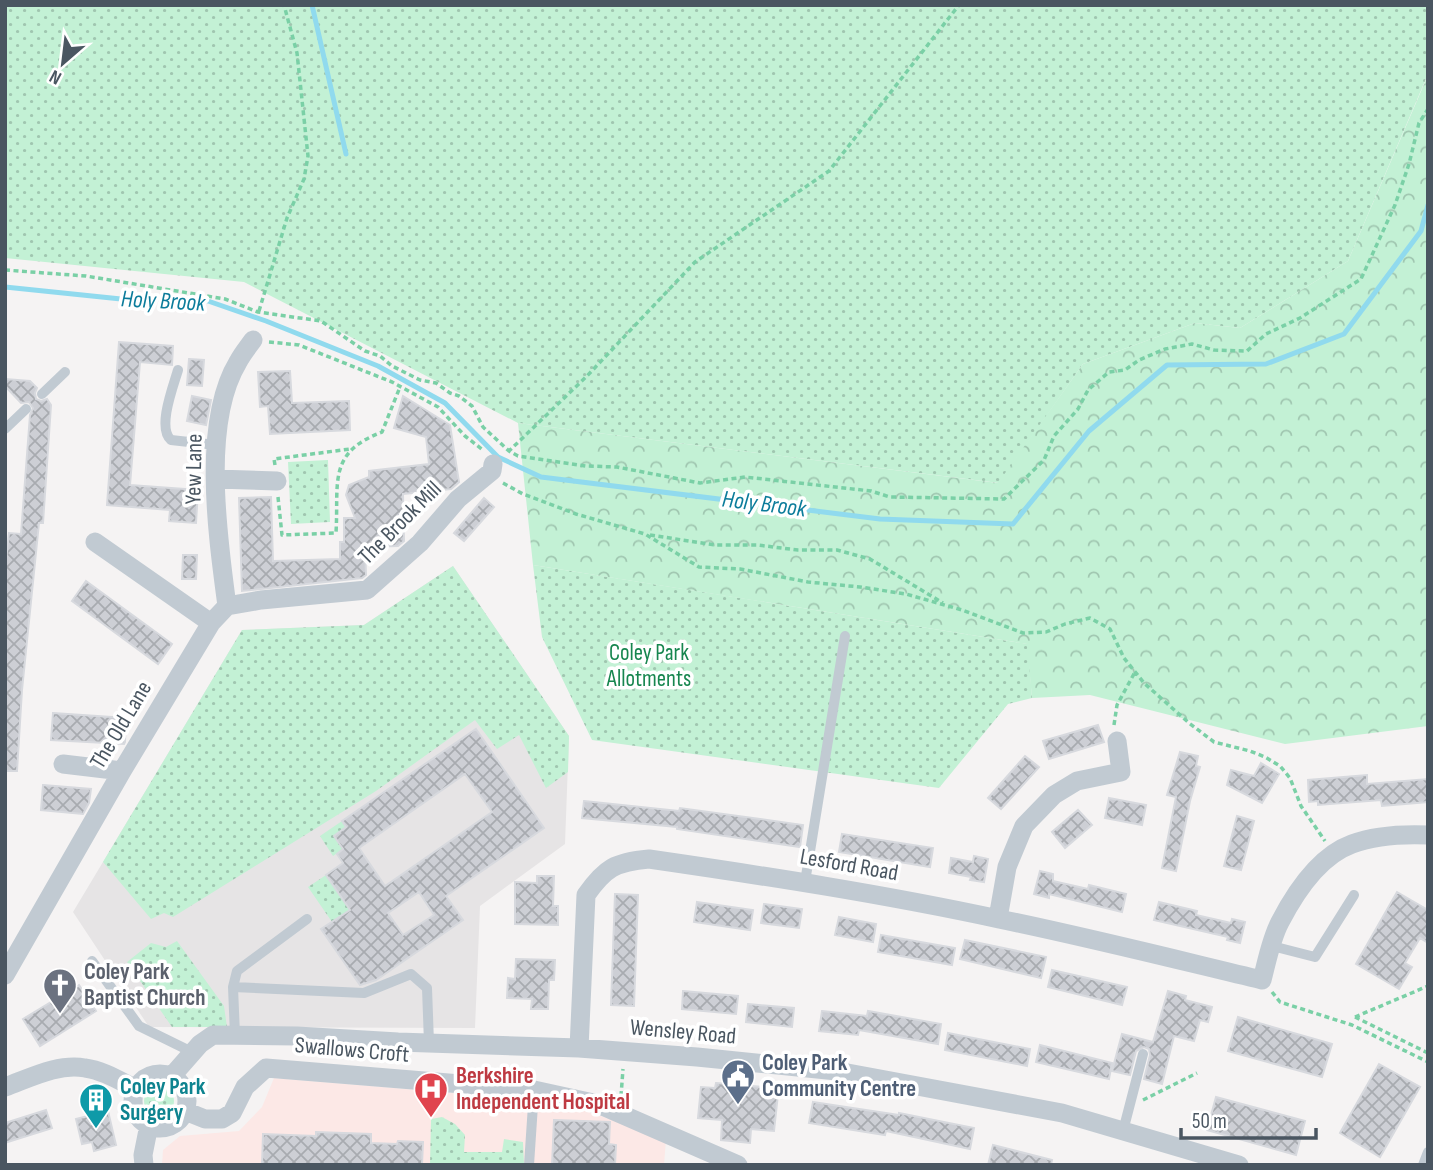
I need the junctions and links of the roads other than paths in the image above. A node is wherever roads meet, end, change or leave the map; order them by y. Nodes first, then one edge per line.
1 (253, 340) road end
2 (178, 370) dead end
3 (65, 372) dead end
4 (42, 394) dead end
5 (26, 409) dead end
6 (5, 429) edge
7 (216, 445) junction
8 (493, 467) road end
9 (216, 479) junction
10 (277, 481) road end
11 (95, 542) dead end
12 (227, 606) junction
13 (211, 623) junction
14 (845, 636) dead end
15 (1117, 741) road end
16 (63, 764) dead end
17 (122, 771) junction
18 (1428, 835) edge
19 (805, 882) junction
20 (1354, 895) dead end
21 (998, 918) junction
22 (307, 919) dead end
23 (1272, 946) junction
24 (92, 961) dead end
25 (5, 975) edge
26 (233, 987) junction
27 (235, 1035) junction
28 (429, 1043) junction
29 (579, 1048) junction
30 (192, 1052) junction
31 (1143, 1054) dead end
32 (171, 1077) junction
33 (5, 1087) edge
34 (136, 1089) junction
35 (534, 1090) junction
36 (185, 1111) junction
37 (149, 1125) junction
38 (1123, 1131) junction
39 (1428, 1152) edge
40 (144, 1165) edge
41 (529, 1165) edge
42 (738, 1165) edge
43 (1239, 1165) edge
44 (1423, 1165) edge

1 - 7 street, Yew Lane
2 - 7 lane
3 - 4 lane
5 - 6 lane
7 - 9 street, Yew Lane
8 - 12 street, The Brook Mill
9 - 10 street
9 - 12 street, Yew Lane
11 - 13 street
12 - 13 street
13 - 17 street, The Old Lane
14 - 19 lane
15 - 21 street
16 - 17 street
17 - 25 street, The Old Lane
18 - 23 street
19 - 21 street, Lesford Road
19 - 29 street, Lesford Road
20 - 23 lane
21 - 23 street, Lesford Road
22 - 26 lane
24 - 30 lane
26 - 27 lane
26 - 28 lane
27 - 28 street, Wensley Road
27 - 30 street, Wensley Road
28 - 29 street, Wensley Road
29 - 38 street, Wensley Road
30 - 32 street, Wensley Road
31 - 38 lane
32 - 34 street
32 - 36 street
33 - 34 street
34 - 37 street
35 - 36 street, Swallows Croft
35 - 41 lane
35 - 42 street, Swallows Croft
36 - 37 street
37 - 40 street
38 - 43 street, Wensley Road
39 - 44 lane

